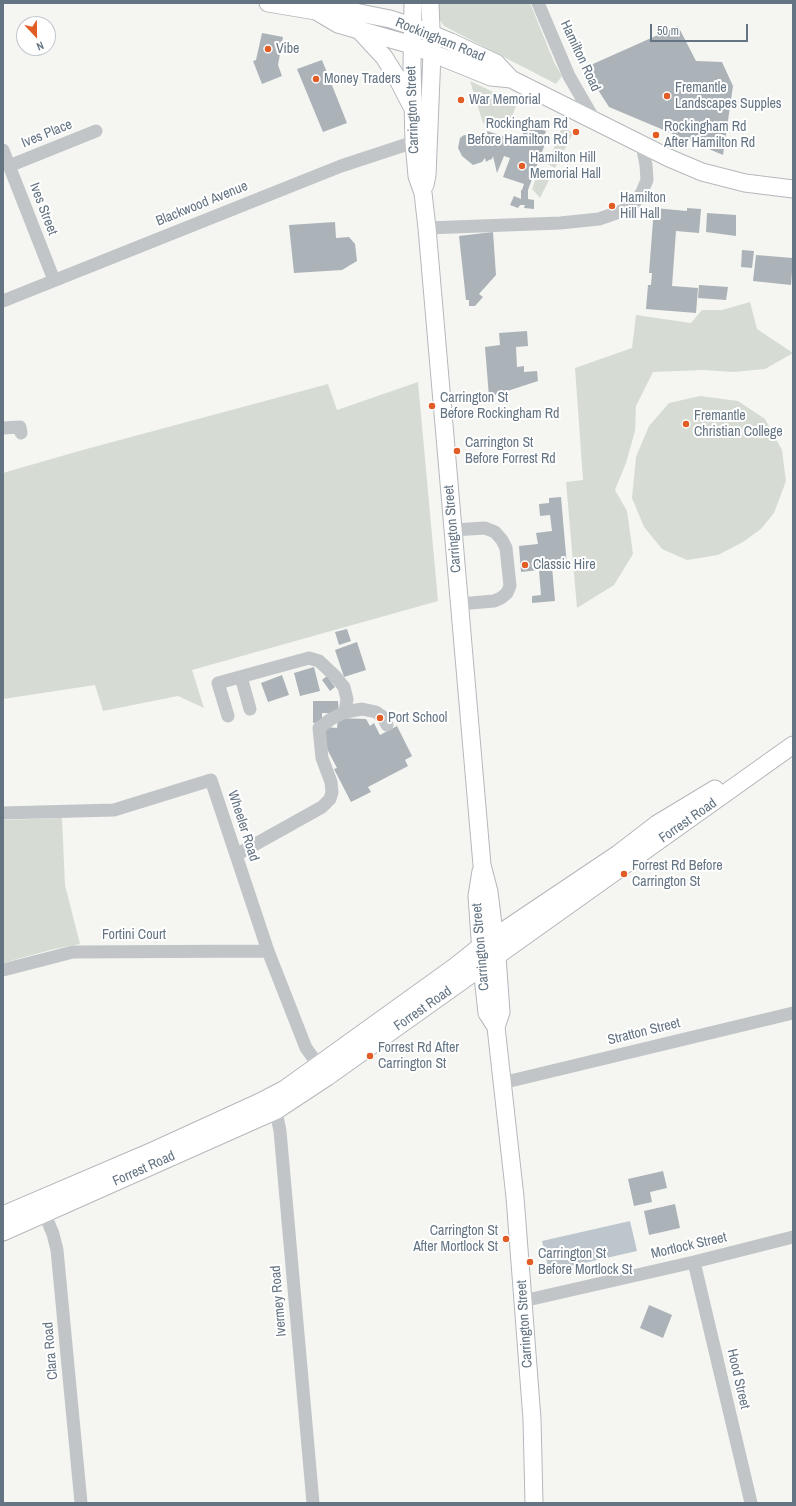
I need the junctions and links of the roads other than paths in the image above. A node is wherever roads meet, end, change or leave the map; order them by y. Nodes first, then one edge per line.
1 (268, 3) edge
2 (413, 3) edge
3 (430, 3) edge
4 (538, 3) edge
5 (316, 12) junction
6 (412, 26) junction
7 (358, 29) junction
8 (431, 33) junction
9 (412, 45) junction
10 (432, 54) junction
11 (511, 79) junction
12 (412, 109) junction
13 (595, 122) junction
14 (96, 131) dead end
15 (414, 142) junction
16 (642, 145) junction
17 (3, 150) edge
18 (9, 166) junction
19 (793, 189) edge
20 (423, 192) junction
21 (427, 228) junction
22 (54, 280) junction
23 (3, 301) edge
24 (3, 428) edge
25 (21, 433) dead end
26 (453, 530) junction
27 (459, 604) junction
28 (241, 678) junction
29 (250, 709) dead end
30 (346, 712) junction
31 (228, 716) dead end
32 (387, 725) dead end
33 (793, 732) edge
34 (793, 745) edge
35 (3, 813) edge
36 (236, 855) junction
37 (482, 865) junction
38 (495, 936) junction
39 (481, 946) junction
40 (268, 951) junction
41 (497, 957) junction
42 (482, 967) junction
43 (3, 970) edge
44 (793, 1013) edge
45 (496, 1027) junction
46 (322, 1071) junction
47 (502, 1083) junction
48 (274, 1103) junction
49 (42, 1207) junction
50 (3, 1215) edge
51 (3, 1232) edge
52 (793, 1237) edge
53 (694, 1262) junction
54 (523, 1301) junction
55 (81, 1503) edge
56 (313, 1503) edge
57 (534, 1503) edge
58 (751, 1503) edge

1 - 5 main road, Rockingham Road
2 - 6 main road, Carrington Street
3 - 8 main road, Carrington Street
4 - 13 street, Hamilton Road
5 - 6 main road, Rockingham Road
5 - 7 main road, Rockingham Road
6 - 8 main road, Rockingham Road
6 - 9 main road, Carrington Street
7 - 9 main road, Rockingham Road
7 - 12 main road
8 - 10 main road, Carrington Street
8 - 11 main road, Rockingham Road
9 - 10 main road, Rockingham Road
9 - 12 main road, Carrington Street
10 - 11 main road, Rockingham Road
10 - 20 main road, Carrington Street
11 - 13 main road, Rockingham Road
12 - 15 main road, Carrington Street
13 - 16 main road, Rockingham Road
14 - 18 street, Ives Place
15 - 20 main road, Carrington Street
15 - 22 street, Blackwood Avenue
16 - 19 main road, Rockingham Road
16 - 21 street
17 - 18 street, Ives Street
18 - 22 street, Ives Street
20 - 21 main road, Carrington Street
21 - 26 main road, Carrington Street
22 - 23 street, Blackwood Avenue
24 - 25 street
26 - 27 main road, Carrington Street
26 - 27 street
27 - 37 main road, Carrington Street
28 - 29 street
28 - 30 street
28 - 31 street
30 - 32 street
30 - 36 street
33 - 38 main road, Forrest Road
34 - 41 main road, Forrest Road
35 - 36 street, Wheeler Road
36 - 40 street, Wheeler Road
37 - 38 main road, Carrington Street
37 - 39 main road, Carrington Street
38 - 39 main road, Forrest Road
38 - 41 main road, Carrington Street
39 - 42 main road, Carrington Street
39 - 46 main road, Forrest Road
40 - 43 street, Fortini Court
40 - 46 street, Wheeler Road
41 - 42 main road, Forrest Road
41 - 45 main road, Carrington Street
42 - 45 main road, Carrington Street
42 - 46 main road, Forrest Road
44 - 47 street, Stratton Street
45 - 47 main road, Carrington Street
46 - 48 main road, Forrest Road
47 - 54 main road, Carrington Street
48 - 49 main road, Forrest Road
48 - 56 street, Ivermey Road
49 - 50 main road, Forrest Road
49 - 51 main road, Forrest Road
49 - 55 street, Clara Road
52 - 53 street, Mortlock Street
53 - 54 street, Mortlock Street
53 - 58 street, Hood Street
54 - 57 main road, Carrington Street

